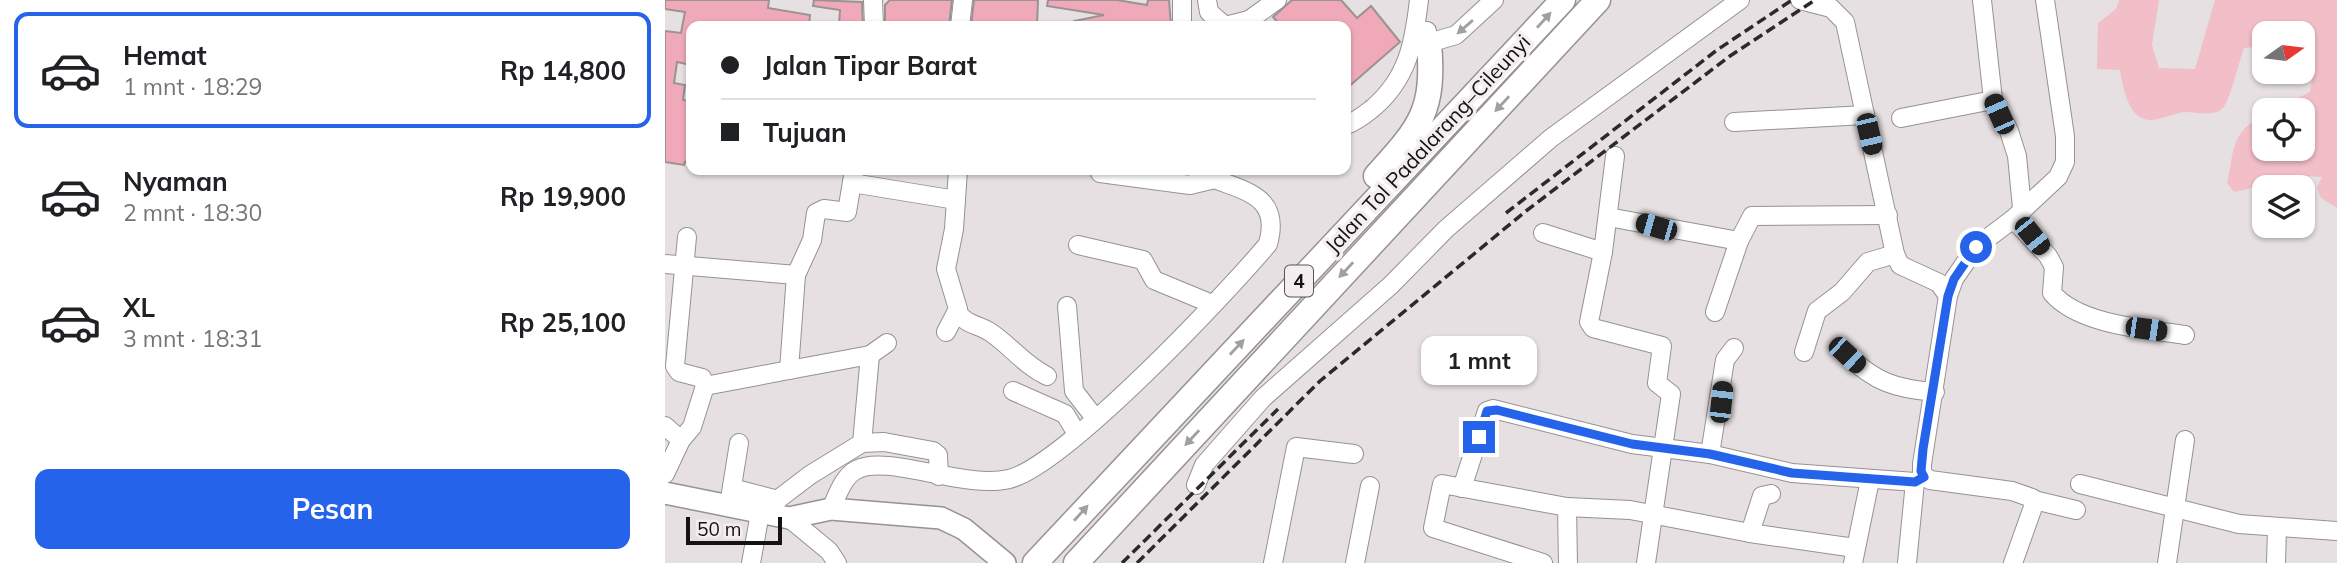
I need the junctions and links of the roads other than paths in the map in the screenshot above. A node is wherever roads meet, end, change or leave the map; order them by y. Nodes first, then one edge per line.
1 (873, 0) edge
2 (963, 0) edge
3 (1182, 0) edge
4 (1207, 0) edge
5 (1277, 0) edge
6 (1420, 0) edge
7 (1494, 0) edge
8 (1563, 0) edge
9 (1598, 0) edge
10 (1740, 0) edge
11 (1800, 0) edge
12 (1982, 0) edge
13 (2045, 0) edge
14 (873, 21) edge
15 (961, 21) edge
16 (1182, 21) edge
17 (1220, 21) edge
18 (1253, 21) edge
19 (1429, 43) junction
20 (1993, 100) junction
21 (1865, 115) junction
22 (1901, 118) dead end
23 (1734, 122) dead end
24 (1351, 123) edge
25 (1615, 156) dead end
26 (958, 175) edge
27 (1115, 175) edge
28 (1207, 175) edge
29 (853, 177) edge
30 (1215, 179) junction
31 (956, 200) junction
32 (2018, 213) junction
33 (1888, 215) junction
34 (1608, 217) junction
35 (1543, 233) dead end
36 (687, 237) dead end
37 (1739, 241) junction
38 (1078, 245) dead end
39 (1604, 252) junction
40 (1895, 254) junction
41 (665, 264) edge
42 (684, 266) junction
43 (796, 275) junction
44 (1948, 296) junction
45 (1212, 304) junction
46 (1276, 305) junction
47 (1067, 306) dead end
48 (1716, 312) dead end
49 (958, 313) junction
50 (946, 332) dead end
51 (2186, 335) dead end
52 (887, 343) dead end
53 (1734, 348) dead end
54 (1804, 352) dead end
55 (870, 355) junction
56 (1847, 355) dead end
57 (789, 370) junction
58 (1047, 376) dead end
59 (705, 386) junction
60 (1013, 391) dead end
61 (1935, 392) junction
62 (1095, 418) junction
63 (665, 426) edge
64 (1077, 433) junction
65 (681, 440) junction
66 (2185, 440) dead end
67 (739, 443) dead end
68 (862, 443) junction
69 (1662, 449) junction
70 (1354, 454) dead end
71 (1710, 454) junction
72 (665, 474) edge
73 (939, 476) junction
74 (1920, 479) junction
75 (1870, 480) junction
76 (2080, 484) dead end
77 (1196, 485) dead end
78 (1370, 486) dead end
79 (1462, 488) junction
80 (665, 493) edge
81 (1771, 494) dead end
82 (730, 496) junction
83 (778, 500) junction
84 (2034, 500) junction
85 (1567, 507) junction
86 (2174, 507) junction
87 (831, 509) junction
88 (2077, 510) dead end
89 (760, 513) junction
90 (1654, 515) junction
91 (789, 518) junction
92 (2277, 527) junction
93 (2337, 531) edge
94 (1750, 533) junction
95 (1854, 556) edge
96 (751, 563) edge
97 (837, 563) edge
98 (1005, 563) edge
99 (1035, 563) edge
100 (1076, 563) edge
101 (1273, 563) edge
102 (1355, 563) edge
103 (1543, 563) edge
104 (1568, 563) edge
105 (1646, 563) edge
106 (1907, 563) edge
107 (2013, 563) edge
108 (2167, 563) edge
109 (2276, 563) edge

1 - 14 street
2 - 15 street
3 - 16 street
4 - 17 street
5 - 18 street
6 - 19 street
6 - 24 street
7 -> 19 street
46 -> 8 highway, Jalan Tol Padalarang–Cileunyi / 4
9 -> 100 highway, Jalan Tol Padalarang–Cileunyi / 4
10 - 77 street
11 - 21 street
12 - 20 street
13 - 32 street
19 - 46 highway
20 - 22 street
20 - 32 street
21 - 23 street
21 - 33 street
25 - 34 street
26 - 31 street
27 - 30 street
28 - 30 street
29 - 31 street
29 - 43 street
30 - 45 street
31 - 49 street
32 - 44 street
32 - 51 street
33 - 37 street
33 - 40 street
34 - 37 street
34 - 39 street
35 - 39 street
36 - 42 street
37 - 48 street
38 - 45 street
39 - 69 street
40 - 44 street
40 - 54 street
41 - 42 street
42 - 43 street
42 - 59 street
43 - 57 street
44 - 61 street
45 - 62 street
99 -> 46 highway, Jalan Tol Padalarang–Cileunyi / 4
47 - 62 street
49 - 50 street
49 - 58 street
52 - 55 street
53 - 71 street
55 - 57 street
55 - 68 street
56 - 61 street
57 - 59 street
59 - 65 street
60 - 64 street
61 - 74 street
62 - 64 street
63 - 65 street
64 - 73 street
65 - 72 street
66 - 86 street
67 - 82 street
68 - 73 street
68 - 83 street
69 - 71 street
69 - 79 street
69 - 90 street
70 - 101 street
71 - 75 street
73 - 87 street
74 - 75 street
74 - 84 street
74 - 106 street
75 - 95 street
76 - 86 street
78 - 102 street
79 - 85 street
79 - 103 street
80 - 82 main road
81 - 94 street
82 - 83 street
82 - 89 main road
83 - 89 street
84 - 88 street
84 - 107 street
85 - 90 street
85 - 104 street
86 - 92 street
86 - 108 street
87 - 91 main road
87 - 98 main road
89 - 91 main road
89 - 96 street
90 - 94 street
90 - 105 street
91 - 97 street
92 - 93 street
92 - 109 street
94 - 95 street

